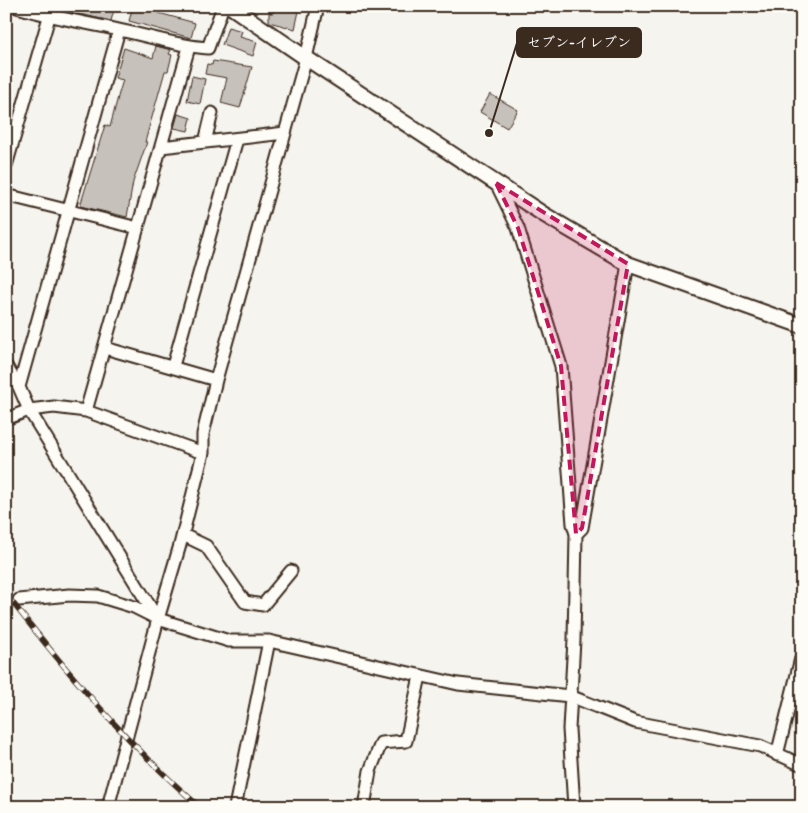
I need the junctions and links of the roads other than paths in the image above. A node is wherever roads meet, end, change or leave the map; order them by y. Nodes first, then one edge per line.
1 (14, 6) edge
2 (222, 6) edge
3 (230, 6) edge
4 (318, 6) edge
5 (49, 17) junction
6 (119, 30) junction
7 (189, 47) junction
8 (306, 58) junction
9 (212, 113) dead end
10 (285, 133) junction
11 (237, 139) junction
12 (206, 142) junction
13 (161, 147) junction
14 (6, 166) edge
15 (496, 183) junction
16 (6, 195) edge
17 (70, 210) junction
18 (138, 228) junction
19 (628, 264) junction
20 (802, 326) edge
21 (105, 348) junction
22 (6, 366) edge
23 (173, 366) junction
24 (216, 380) junction
25 (19, 387) junction
26 (29, 410) junction
27 (86, 411) junction
28 (6, 419) edge
29 (203, 454) junction
30 (576, 534) junction
31 (183, 535) junction
32 (291, 571) dead end
33 (19, 600) dead end
34 (158, 620) junction
35 (269, 641) junction
36 (802, 654) edge
37 (420, 676) junction
38 (570, 696) junction
39 (796, 699) edge
40 (777, 755) junction
41 (802, 764) edge
42 (108, 807) edge
43 (236, 807) edge
44 (364, 807) edge
45 (574, 807) edge

1 - 5 street
2 - 7 street
3 - 8 street
4 - 8 street
5 - 6 street
5 - 14 street
6 - 7 street
6 - 17 street
7 - 13 street
8 - 10 street
8 - 15 street
9 - 12 street
10 - 11 street
10 - 24 street
11 - 12 street
11 - 23 street
12 - 13 street
13 - 18 street
15 - 19 street
15 - 30 street
16 - 17 street
17 - 18 street
17 - 25 street
18 - 21 street
19 - 20 street
19 - 30 street
21 - 23 street
21 - 27 street
22 - 25 street
23 - 24 street
24 - 29 street
25 - 26 street
26 - 27 street
26 - 28 street
26 - 34 street
27 - 29 street
29 - 31 street
30 - 38 street
31 - 32 street
31 - 34 street
33 - 34 street
34 - 35 street
34 - 42 street
35 - 37 street
35 - 43 street
36 - 39 street
37 - 38 street
37 - 44 street
38 - 40 street
38 - 45 street
39 - 40 street
40 - 41 street

